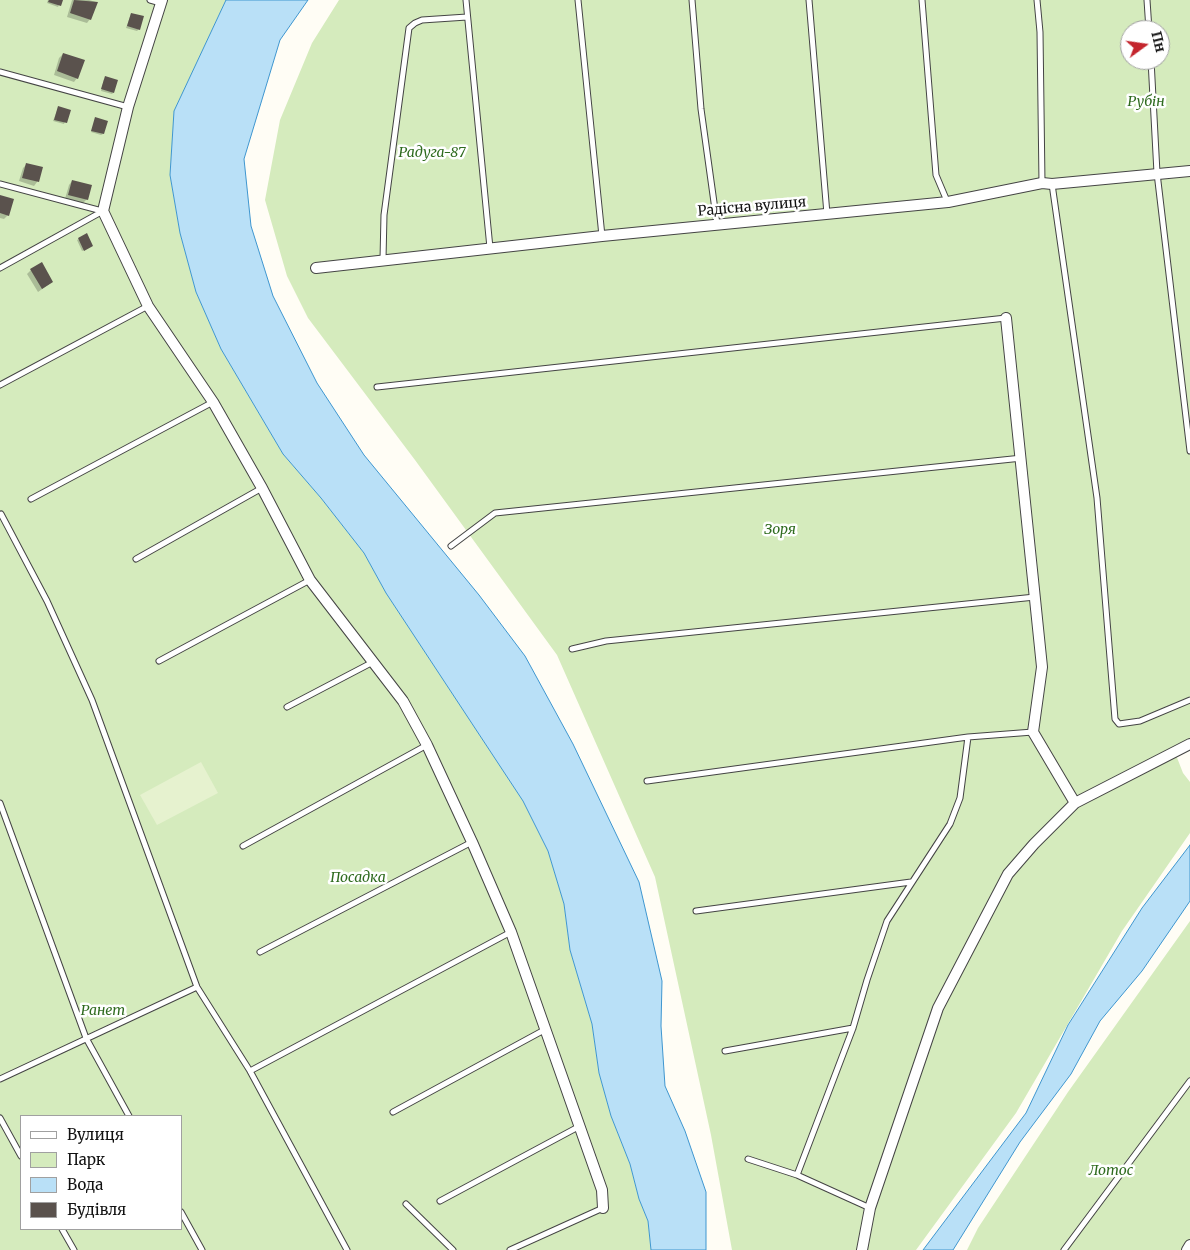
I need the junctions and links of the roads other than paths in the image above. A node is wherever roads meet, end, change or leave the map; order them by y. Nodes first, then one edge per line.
1 (150, 0) edge
2 (466, 0) edge
3 (578, 0) edge
4 (692, 0) edge
5 (809, 0) edge
6 (922, 0) edge
7 (1037, 0) edge
8 (1147, 0) edge
9 (161, 2) edge
10 (467, 16) junction
11 (1148, 20) edge
12 (1152, 70) edge
13 (0, 72) edge
14 (128, 107) junction
15 (1190, 171) edge
16 (1157, 174) junction
17 (0, 184) edge
18 (1047, 184) junction
19 (948, 202) junction
20 (102, 211) junction
21 (827, 214) junction
22 (717, 224) junction
23 (602, 236) junction
24 (490, 248) junction
25 (383, 259) junction
26 (0, 268) edge
27 (316, 268) dead end
28 (148, 306) junction
29 (1006, 318) joint
30 (0, 385) edge
31 (377, 386) dead end
32 (213, 402) junction
33 (1190, 450) edge
34 (1022, 458) junction
35 (262, 488) junction
36 (31, 499) dead end
37 (1, 514) edge
38 (451, 546) dead end
39 (136, 559) dead end
40 (310, 580) junction
41 (1036, 597) junction
42 (572, 649) dead end
43 (159, 661) dead end
44 (373, 662) junction
45 (1190, 700) edge
46 (287, 707) dead end
47 (1033, 732) junction
48 (968, 737) junction
49 (1190, 744) edge
50 (427, 745) junction
51 (647, 780) dead end
52 (0, 803) edge
53 (1075, 803) junction
54 (472, 842) junction
55 (243, 846) dead end
56 (911, 882) junction
57 (696, 912) dead end
58 (511, 932) junction
59 (260, 952) dead end
60 (196, 987) junction
61 (853, 1028) junction
62 (546, 1029) junction
63 (86, 1038) junction
64 (725, 1051) dead end
65 (250, 1071) junction
66 (0, 1078) edge
67 (1190, 1081) edge
68 (392, 1112) dead end
69 (128, 1115) edge
70 (0, 1118) edge
71 (580, 1126) junction
72 (20, 1154) edge
73 (748, 1160) dead end
74 (797, 1175) junction
75 (440, 1201) dead end
76 (406, 1204) dead end
77 (603, 1208) joint
78 (870, 1208) junction
79 (182, 1214) edge
80 (63, 1230) edge
81 (1190, 1245) edge
82 (74, 1250) edge
83 (202, 1250) edge
84 (347, 1250) edge
85 (453, 1250) edge
86 (510, 1250) edge
87 (862, 1250) edge
88 (1064, 1250) edge
89 (1187, 1250) edge

1 - 9 lane
2 - 10 lane
3 - 23 lane
4 - 22 lane
5 - 21 lane
6 - 19 lane
7 - 18 lane
8 - 11 lane
9 - 14 street
10 - 24 lane
10 - 25 lane
12 - 16 lane
13 - 14 lane
14 - 20 street
15 - 16 street, Радісна вулиця
16 - 18 street, Радісна вулиця
16 - 33 lane
17 - 20 lane
18 - 19 street, Радісна вулиця
18 - 45 lane
19 - 21 street, Радісна вулиця
20 - 26 lane
20 - 28 street
21 - 22 street, Радісна вулиця
22 - 23 street, Радісна вулиця
23 - 24 street, Радісна вулиця
24 - 25 street, Радісна вулиця
25 - 27 street, Радісна вулиця
28 - 30 lane
28 - 32 street
29 - 31 lane
29 - 34 street
32 - 35 street
32 - 36 lane
34 - 38 lane
34 - 41 street
35 - 39 lane
35 - 40 street
37 - 60 lane
40 - 43 lane
40 - 44 street
41 - 42 lane
41 - 47 street
44 - 46 lane
44 - 50 street
47 - 48 lane
47 - 53 street
48 - 51 lane
48 - 56 lane
49 - 53 street
50 - 54 street
50 - 55 lane
52 - 63 lane
53 - 78 street
54 - 58 street
54 - 59 lane
56 - 57 lane
56 - 61 lane
58 - 62 street
58 - 65 lane
60 - 63 lane
60 - 65 lane
61 - 64 lane
61 - 74 lane
62 - 68 lane
62 - 71 street
63 - 66 lane
63 - 69 lane
65 - 84 lane
67 - 88 lane
70 - 72 lane
71 - 75 lane
71 - 77 street
73 - 74 lane
74 - 78 lane
76 - 85 lane
77 - 86 lane
78 - 87 street
79 - 83 lane
80 - 82 lane
81 - 89 street

